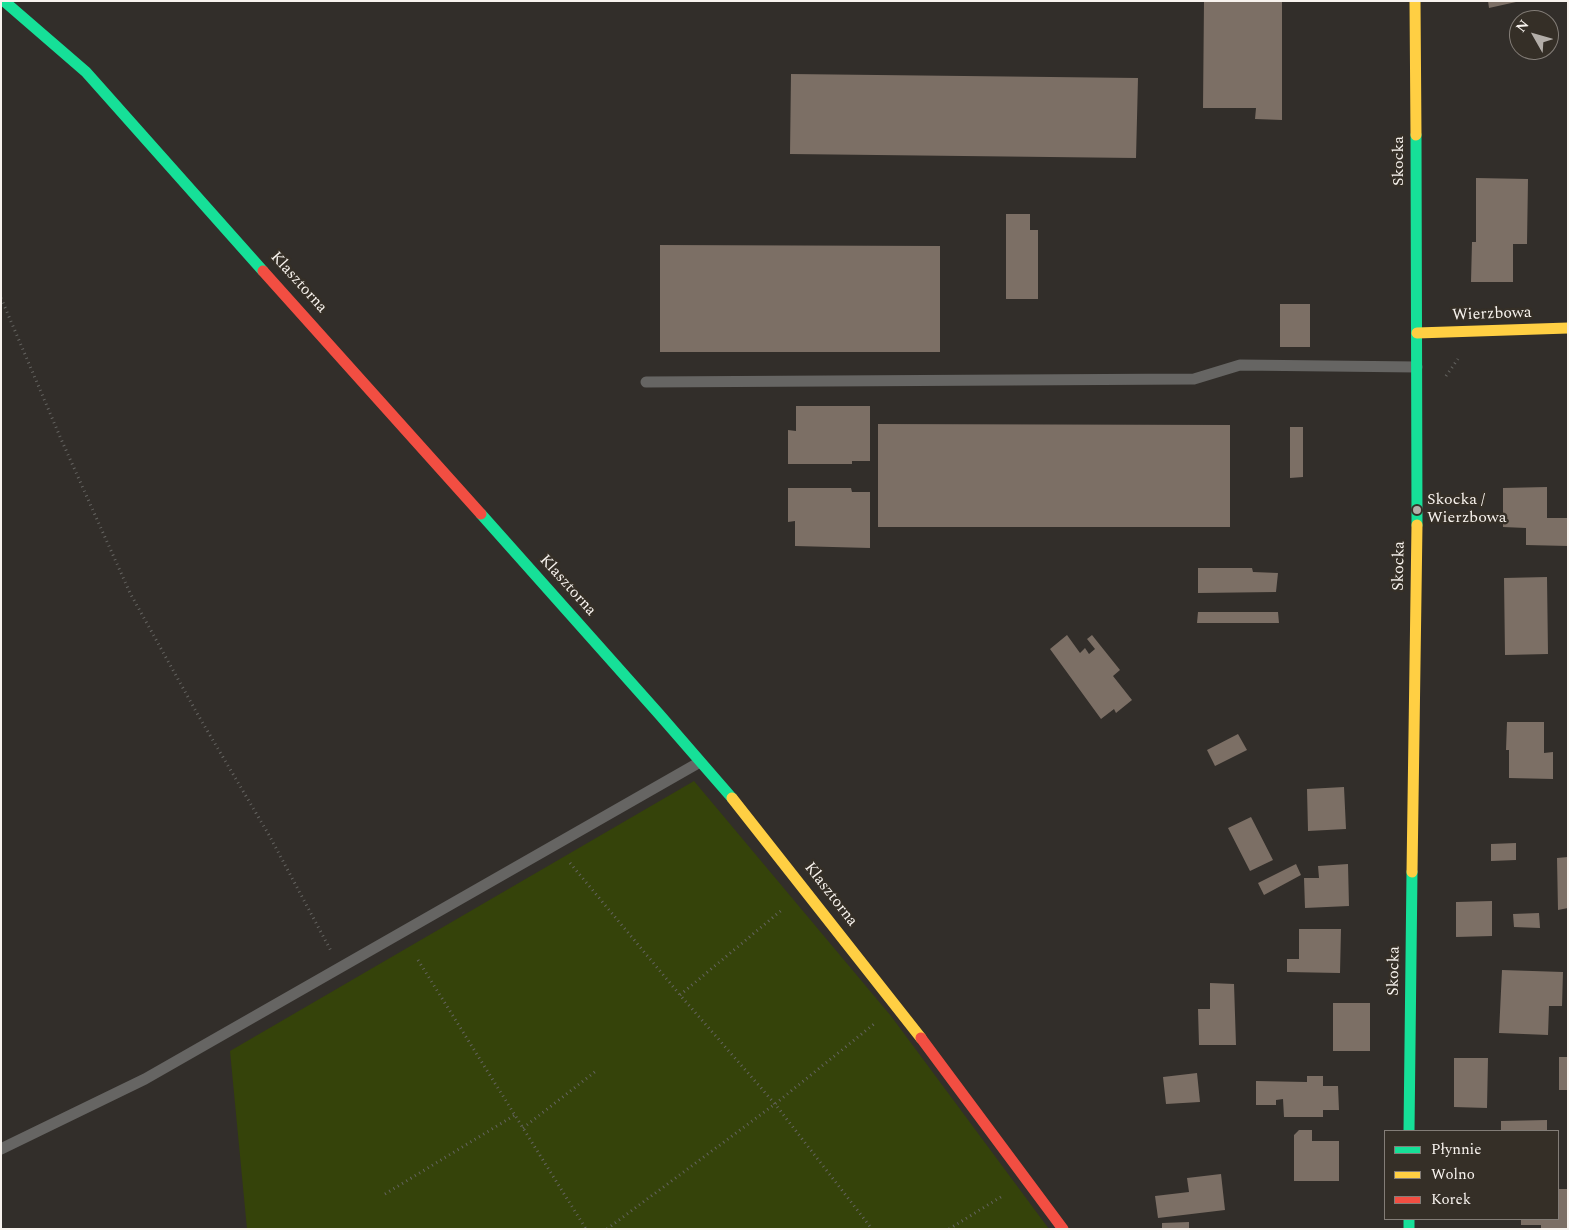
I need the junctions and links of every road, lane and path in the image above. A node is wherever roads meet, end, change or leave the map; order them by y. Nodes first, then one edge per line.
1 (4, 1) edge
2 (1416, 1) edge
3 (1, 298) edge
4 (1568, 328) edge
5 (1417, 333) junction
6 (1417, 367) junction
7 (646, 382) dead end
8 (700, 762) junction
9 (570, 862) dead end
10 (782, 909) dead end
11 (418, 960) dead end
12 (340, 967) junction
13 (680, 996) junction
14 (874, 1024) dead end
15 (596, 1071) dead end
16 (775, 1104) junction
17 (515, 1115) junction
18 (523, 1128) junction
19 (1409, 1130) edge
20 (1, 1148) edge
21 (1028, 1180) junction
22 (385, 1194) dead end
23 (586, 1229) edge
24 (608, 1229) edge
25 (872, 1229) edge
26 (949, 1229) edge
27 (1063, 1229) edge

1 - 8 street, Klasztorna
2 - 5 street, Skocka
3 - 12 path
4 - 5 street, Wierzbowa
5 - 6 street, Skocka
6 - 7 lane
6 - 19 street, Skocka
8 - 12 lane
8 - 21 street, Klasztorna
9 - 13 path
10 - 13 path
11 - 17 path
12 - 20 lane
13 - 16 path
14 - 16 path
15 - 18 path
16 - 24 path
16 - 25 path
17 - 18 path
17 - 22 path
18 - 23 path
21 - 26 path
21 - 27 street, Klasztorna

